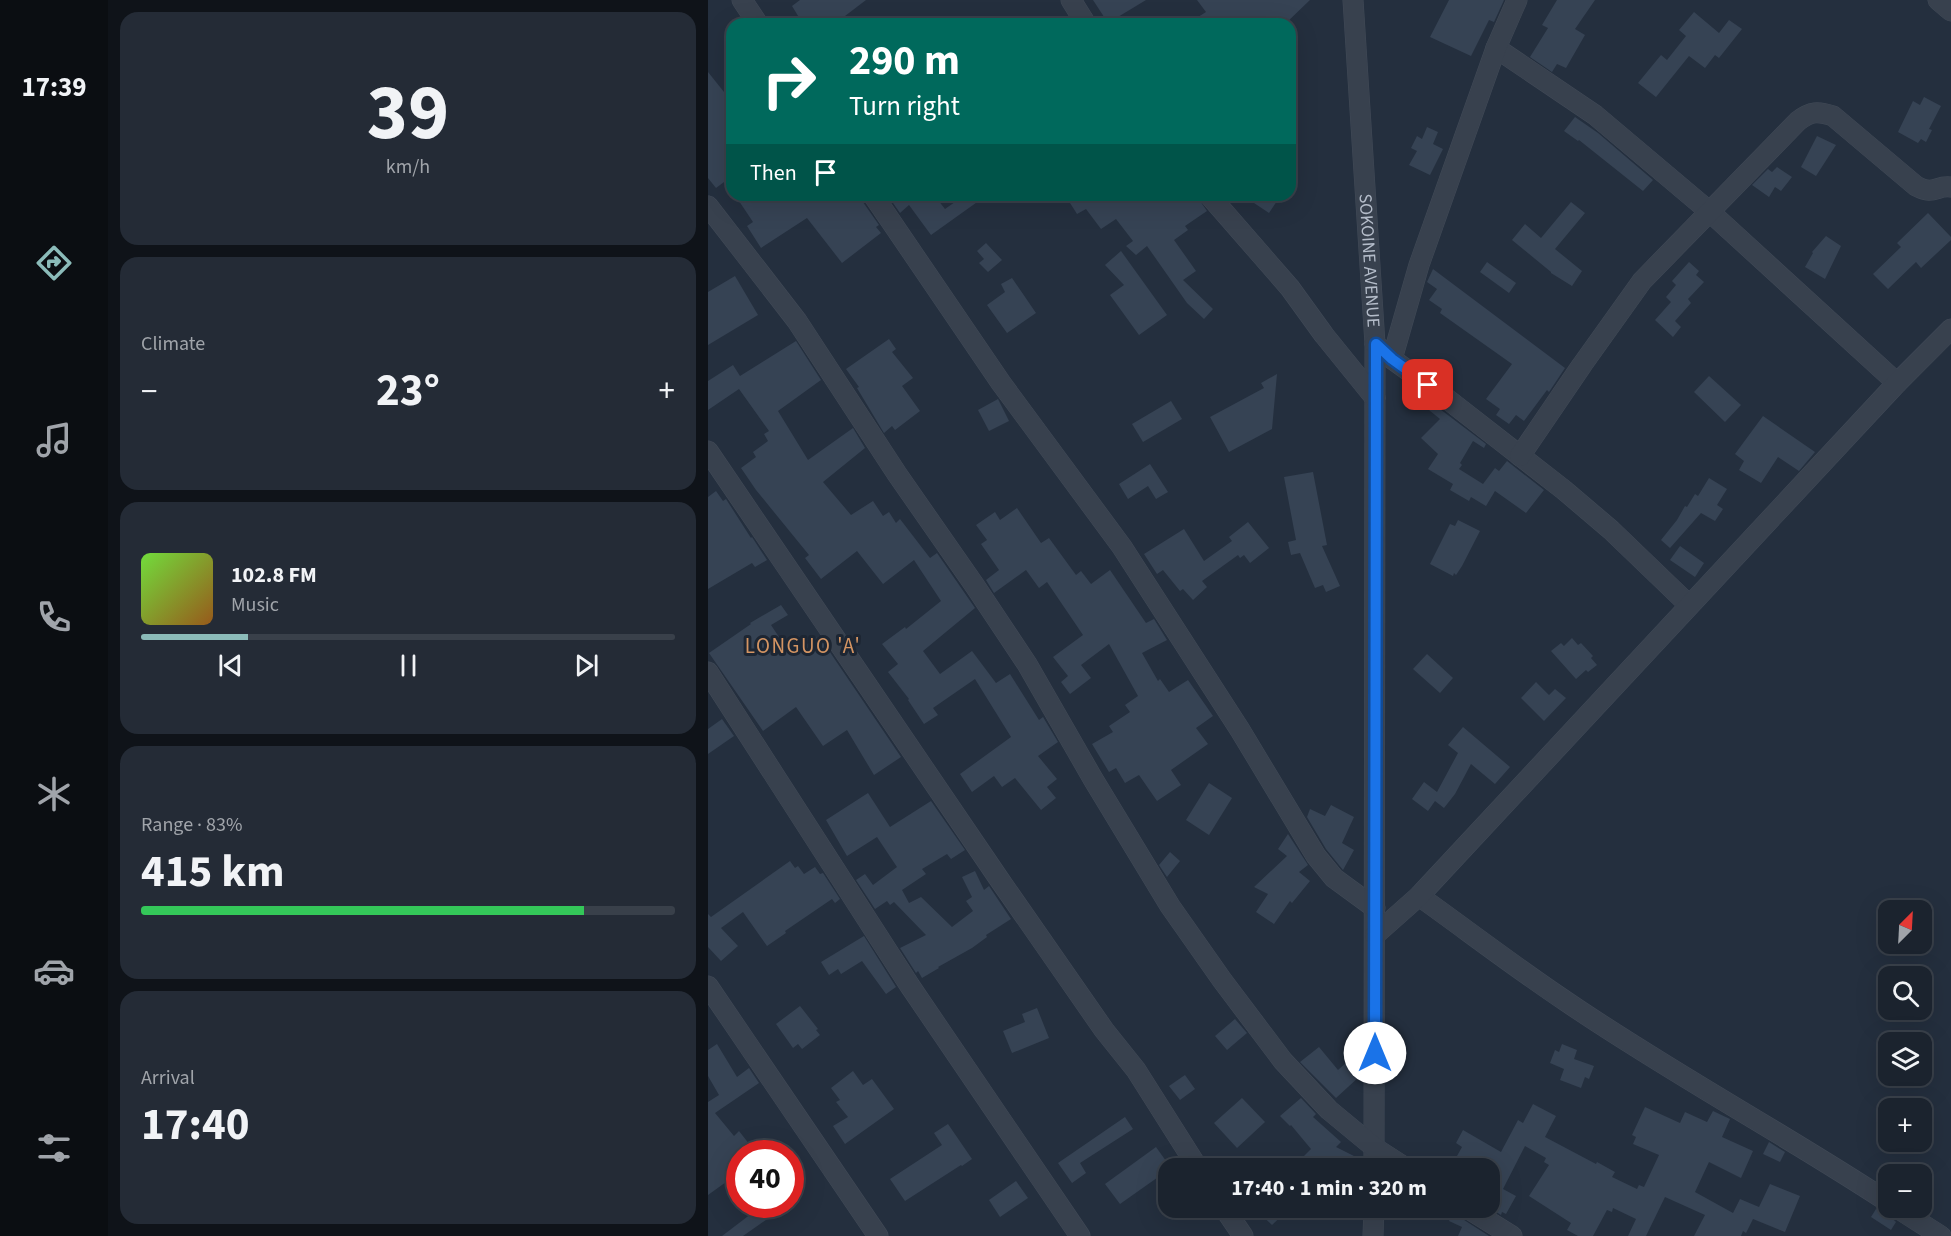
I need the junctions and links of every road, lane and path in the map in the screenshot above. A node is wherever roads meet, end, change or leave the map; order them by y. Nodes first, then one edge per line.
1 (742, 0) edge
2 (1071, 0) edge
3 (1353, 0) edge
4 (1517, 0) edge
5 (1938, 0) edge
6 (1951, 11) edge
7 (754, 18) edge
8 (1082, 18) edge
9 (1496, 48) junction
10 (1951, 187) edge
11 (877, 201) edge
12 (1214, 201) edge
13 (708, 206) edge
14 (1710, 212) junction
15 (1951, 329) edge
16 (1376, 344) junction
17 (1392, 359) junction
18 (1897, 383) junction
19 (1374, 398) junction
20 (708, 451) edge
21 (1520, 456) junction
22 (1689, 604) junction
23 (708, 672) edge
24 (1419, 896) junction
25 (1375, 908) junction
26 (1375, 935) junction
27 (708, 986) edge
28 (1375, 1148) junction
29 (1192, 1158) edge
30 (1374, 1158) edge
31 (1390, 1158) edge
32 (1878, 1196) edge
33 (1231, 1218) edge
34 (1374, 1218) edge
35 (1483, 1218) edge
36 (1913, 1218) edge
37 (878, 1236) edge
38 (1080, 1236) edge
39 (1243, 1236) edge
40 (1373, 1236) edge
41 (1512, 1236) edge
42 (1941, 1236) edge

1 - 7 street
2 - 8 street
3 - 16 street, SOKOINE AVENUE
4 - 9 street
5 - 6 street
9 - 14 street
9 - 17 street
10 - 14 street
11 - 25 street
12 - 19 street
13 - 28 street
14 - 18 street
14 - 21 street
15 - 18 street
16 - 17 street
16 - 19 street, SOKOINE AVENUE
17 - 21 street
18 - 22 street
19 - 25 street, SOKOINE AVENUE
20 - 29 street
21 - 22 street
22 - 24 street
23 - 38 street
24 - 26 street
24 - 32 street
25 - 26 street, SOKOINE AVENUE
26 - 28 street, SOKOINE AVENUE
27 - 37 street
28 - 30 street, SOKOINE AVENUE
28 - 31 street
33 - 39 street
34 - 40 street
35 - 41 street
36 - 42 street

